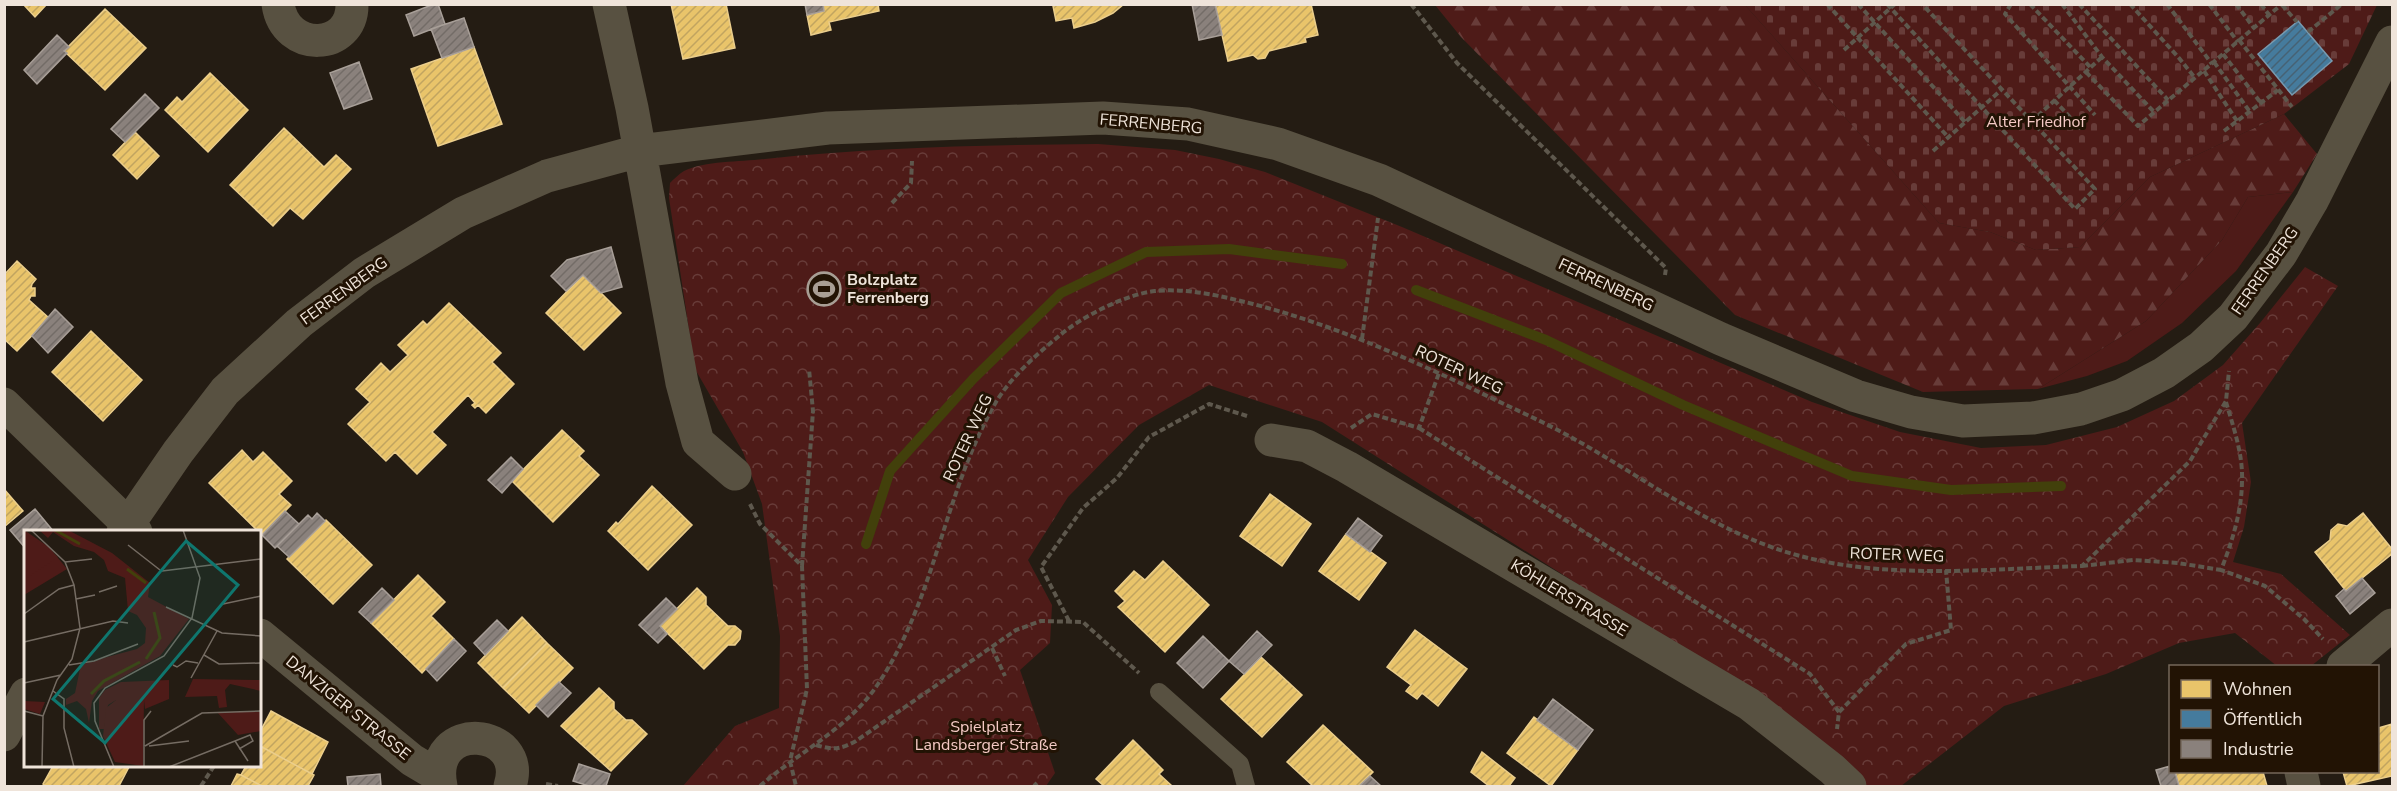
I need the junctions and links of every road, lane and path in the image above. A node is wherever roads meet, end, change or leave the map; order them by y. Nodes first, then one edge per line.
1 (278, 4) edge
2 (352, 4) edge
3 (609, 4) edge
4 (1411, 4) edge
5 (1827, 4) edge
6 (1858, 4) edge
7 (1887, 4) edge
8 (1896, 4) edge
9 (1922, 4) edge
10 (2011, 4) edge
11 (2030, 4) edge
12 (2062, 4) edge
13 (2079, 4) edge
14 (2130, 4) edge
15 (2167, 4) edge
16 (2209, 4) edge
17 (2236, 4) edge
18 (2261, 4) edge
19 (2342, 4) edge
20 (2282, 5) edge
21 (1891, 9) junction
22 (2269, 15) junction
23 (2296, 22) dead end
24 (1874, 23) junction
25 (2254, 28) junction
26 (2308, 32) dead end
27 (1857, 37) junction
28 (2239, 41) junction
29 (2392, 42) edge
30 (1844, 50) dead end
31 (2223, 54) junction
32 (2102, 57) junction
33 (2213, 63) junction
34 (2091, 68) junction
35 (2204, 71) junction
36 (2086, 72) junction
37 (2195, 78) junction
38 (2071, 86) junction
39 (2001, 90) junction
40 (2278, 90) junction
41 (2054, 100) junction
42 (2168, 100) junction
43 (2261, 103) junction
44 (2292, 107) dead end
45 (1981, 108) junction
46 (2155, 112) junction
47 (2250, 112) junction
48 (2095, 115) dead end
49 (2237, 121) junction
50 (1965, 122) junction
51 (2031, 122) junction
52 (914, 124) junction
53 (2081, 129) dead end
54 (2224, 131) dead end
55 (1948, 137) junction
56 (639, 151) junction
57 (1933, 151) dead end
58 (1379, 180) junction
59 (892, 203) dead end
60 (1666, 268) dead end
61 (1362, 339) junction
62 (809, 369) dead end
63 (2229, 369) dead end
64 (1438, 373) junction
65 (2226, 401) junction
66 (4, 404) edge
67 (1419, 428) junction
68 (1271, 440) joint
69 (1347, 467) junction
70 (735, 474) joint
71 (129, 529) edge
72 (802, 566) junction
73 (2082, 566) junction
74 (1946, 569) junction
75 (2221, 570) junction
76 (1069, 621) junction
77 (2392, 625) edge
78 (261, 636) edge
79 (992, 648) junction
80 (2344, 665) edge
81 (1005, 676) dead end
82 (1159, 692) joint
83 (24, 698) edge
84 (1839, 712) junction
85 (4, 735) edge
86 (815, 745) junction
87 (790, 761) junction
88 (213, 767) edge
89 (1841, 778) edge
90 (440, 781) edge
91 (201, 786) edge
92 (510, 786) edge
93 (760, 786) edge
94 (796, 786) edge
95 (1246, 786) edge

1 - 2 street
3 - 56 street
4 - 60 path
5 - 27 path
6 - 24 path
7 - 21 path
8 - 21 path
9 - 39 path
10 - 38 path
11 - 34 path
12 - 32 path
13 - 42 path
14 - 37 path
15 - 33 path
16 - 28 path
17 - 25 path
18 - 22 path
19 - 26 path
20 - 22 path
20 - 23 path
21 - 24 path
21 - 45 path
22 - 25 path
24 - 27 path
24 - 50 path
25 - 28 path
27 - 30 path
27 - 55 path
28 - 31 path
28 - 40 path
29 - 58 street, FERRENBERG
31 - 33 path
31 - 43 path
32 - 34 path
32 - 46 path
33 - 35 path
33 - 47 path
34 - 36 path
35 - 37 path
35 - 49 path
36 - 38 path
36 - 46 path
37 - 42 path
38 - 41 path
38 - 48 path
39 - 45 path
39 - 51 path
40 - 43 path
40 - 44 path
41 - 51 path
41 - 53 path
42 - 46 path
43 - 47 path
45 - 50 path
45 - 51 path
47 - 49 path
49 - 54 path
50 - 55 path
52 - 56 street, FERRENBERG
52 - 58 street, FERRENBERG
52 - 59 path
55 - 57 path
56 - 70 street
56 - 71 street, FERRENBERG
58 - 61 path
61 - 64 path, ROTER WEG
61 - 86 path, ROTER WEG
62 - 72 path
63 - 65 path
64 - 67 path
64 - 74 path, ROTER WEG
65 - 73 path
65 - 75 path
66 - 71 street
67 - 69 path
67 - 84 path
68 - 69 street, KÖHLERSTRASSE
68 - 76 path
69 - 89 street, KÖHLERSTRASSE
70 - 72 path
72 - 87 path
73 - 74 path, ROTER WEG
73 - 75 path, ROTER WEG
74 - 84 path
75 - 80 path, ROTER WEG
76 - 79 path
76 - 82 path
77 - 80 street
78 - 90 street, DANZIGER STRASSE
79 - 81 path
79 - 86 path
82 - 95 lane
83 - 85 street
84 - 89 path
86 - 87 path, ROTER WEG
87 - 93 path, ROTER WEG
87 - 94 path
88 - 91 path
90 - 92 street, DANZIGER STRASSE

